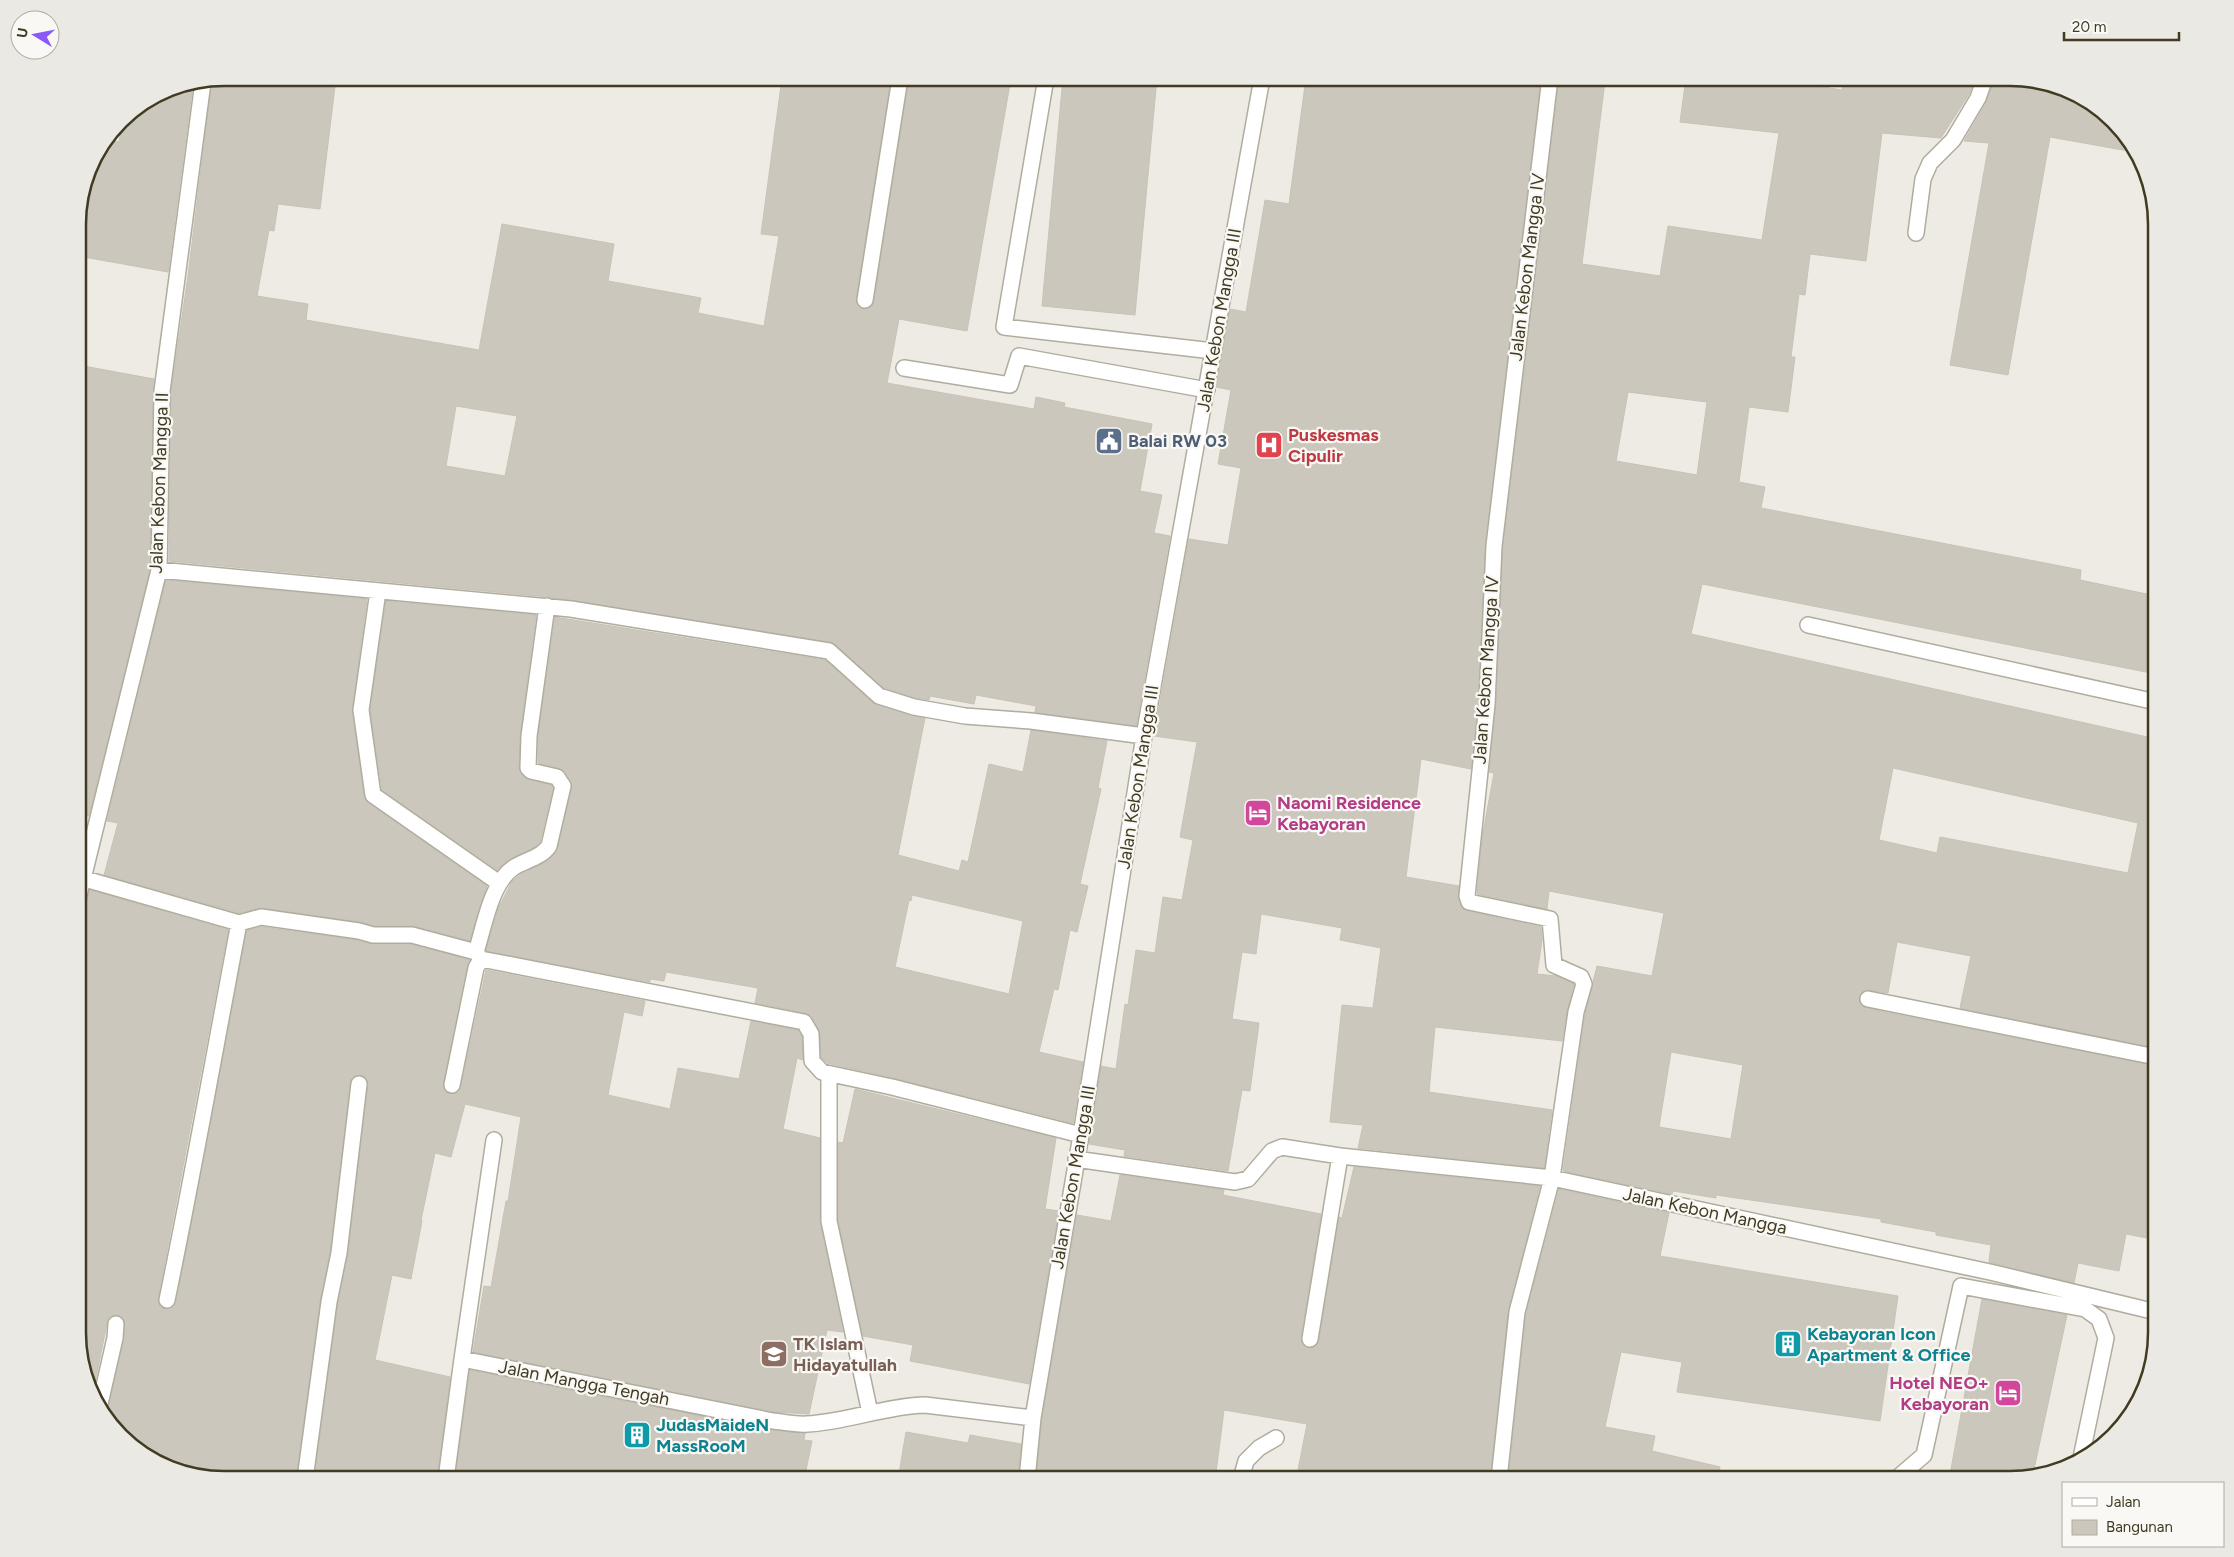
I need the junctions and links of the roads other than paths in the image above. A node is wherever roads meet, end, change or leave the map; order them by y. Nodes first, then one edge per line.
1 (899, 86) edge
2 (1045, 86) edge
3 (1261, 86) edge
4 (1549, 86) edge
5 (1982, 86) edge
6 (202, 88) edge
7 (1916, 233) dead end
8 (865, 300) dead end
9 (1213, 351) junction
10 (904, 368) dead end
11 (1207, 390) junction
12 (159, 570) junction
13 (378, 591) junction
14 (547, 606) junction
15 (1808, 625) dead end
16 (2148, 700) edge
17 (1144, 736) junction
18 (87, 851) edge
19 (87, 880) edge
20 (499, 883) junction
21 (239, 923) junction
22 (478, 955) junction
23 (1868, 999) dead end
24 (2148, 1056) edge
25 (829, 1074) junction
26 (359, 1084) dead end
27 (452, 1085) dead end
28 (1081, 1135) junction
29 (494, 1140) dead end
30 (1340, 1156) junction
31 (1076, 1159) junction
32 (1552, 1178) junction
33 (167, 1300) dead end
34 (2148, 1310) edge
35 (116, 1324) dead end
36 (1310, 1339) dead end
37 (462, 1359) junction
38 (102, 1395) edge
39 (870, 1413) junction
40 (1033, 1418) junction
41 (1276, 1438) dead end
42 (2083, 1449) edge
43 (305, 1471) edge
44 (447, 1471) edge
45 (1028, 1471) edge
46 (1243, 1471) edge
47 (1501, 1471) edge
48 (1906, 1471) edge

1 - 8 street
2 - 9 street
3 - 9 street, Jalan Kebon Mangga III
4 - 32 street, Jalan Kebon Mangga IV
5 - 7 street
6 - 12 street, Jalan Kebon Mangga II
9 - 11 street, Jalan Kebon Mangga III
10 - 11 street
11 - 17 street, Jalan Kebon Mangga III
12 - 13 street
12 - 18 street, Jalan Kebon Mangga II
13 - 14 street
13 - 20 street
14 - 17 street
14 - 20 street
15 - 16 street
17 - 28 street, Jalan Kebon Mangga III
19 - 21 street
20 - 22 street
21 - 22 street
21 - 33 street
22 - 25 street
22 - 27 street
23 - 24 street
25 - 28 street
25 - 39 street
26 - 43 street
28 - 31 street, Jalan Kebon Mangga III
29 - 37 street
30 - 31 street, Jalan Kebon Mangga
30 - 32 street, Jalan Kebon Mangga
30 - 36 street
31 - 40 street, Jalan Kebon Mangga III
32 - 34 street, Jalan Kebon Mangga
32 - 47 street
35 - 38 street
37 - 39 street, Jalan Mangga Tengah
37 - 44 street
39 - 40 street, Jalan Mangga Tengah
40 - 45 street, Jalan Kebon Mangga III
41 - 46 street
42 - 48 street

